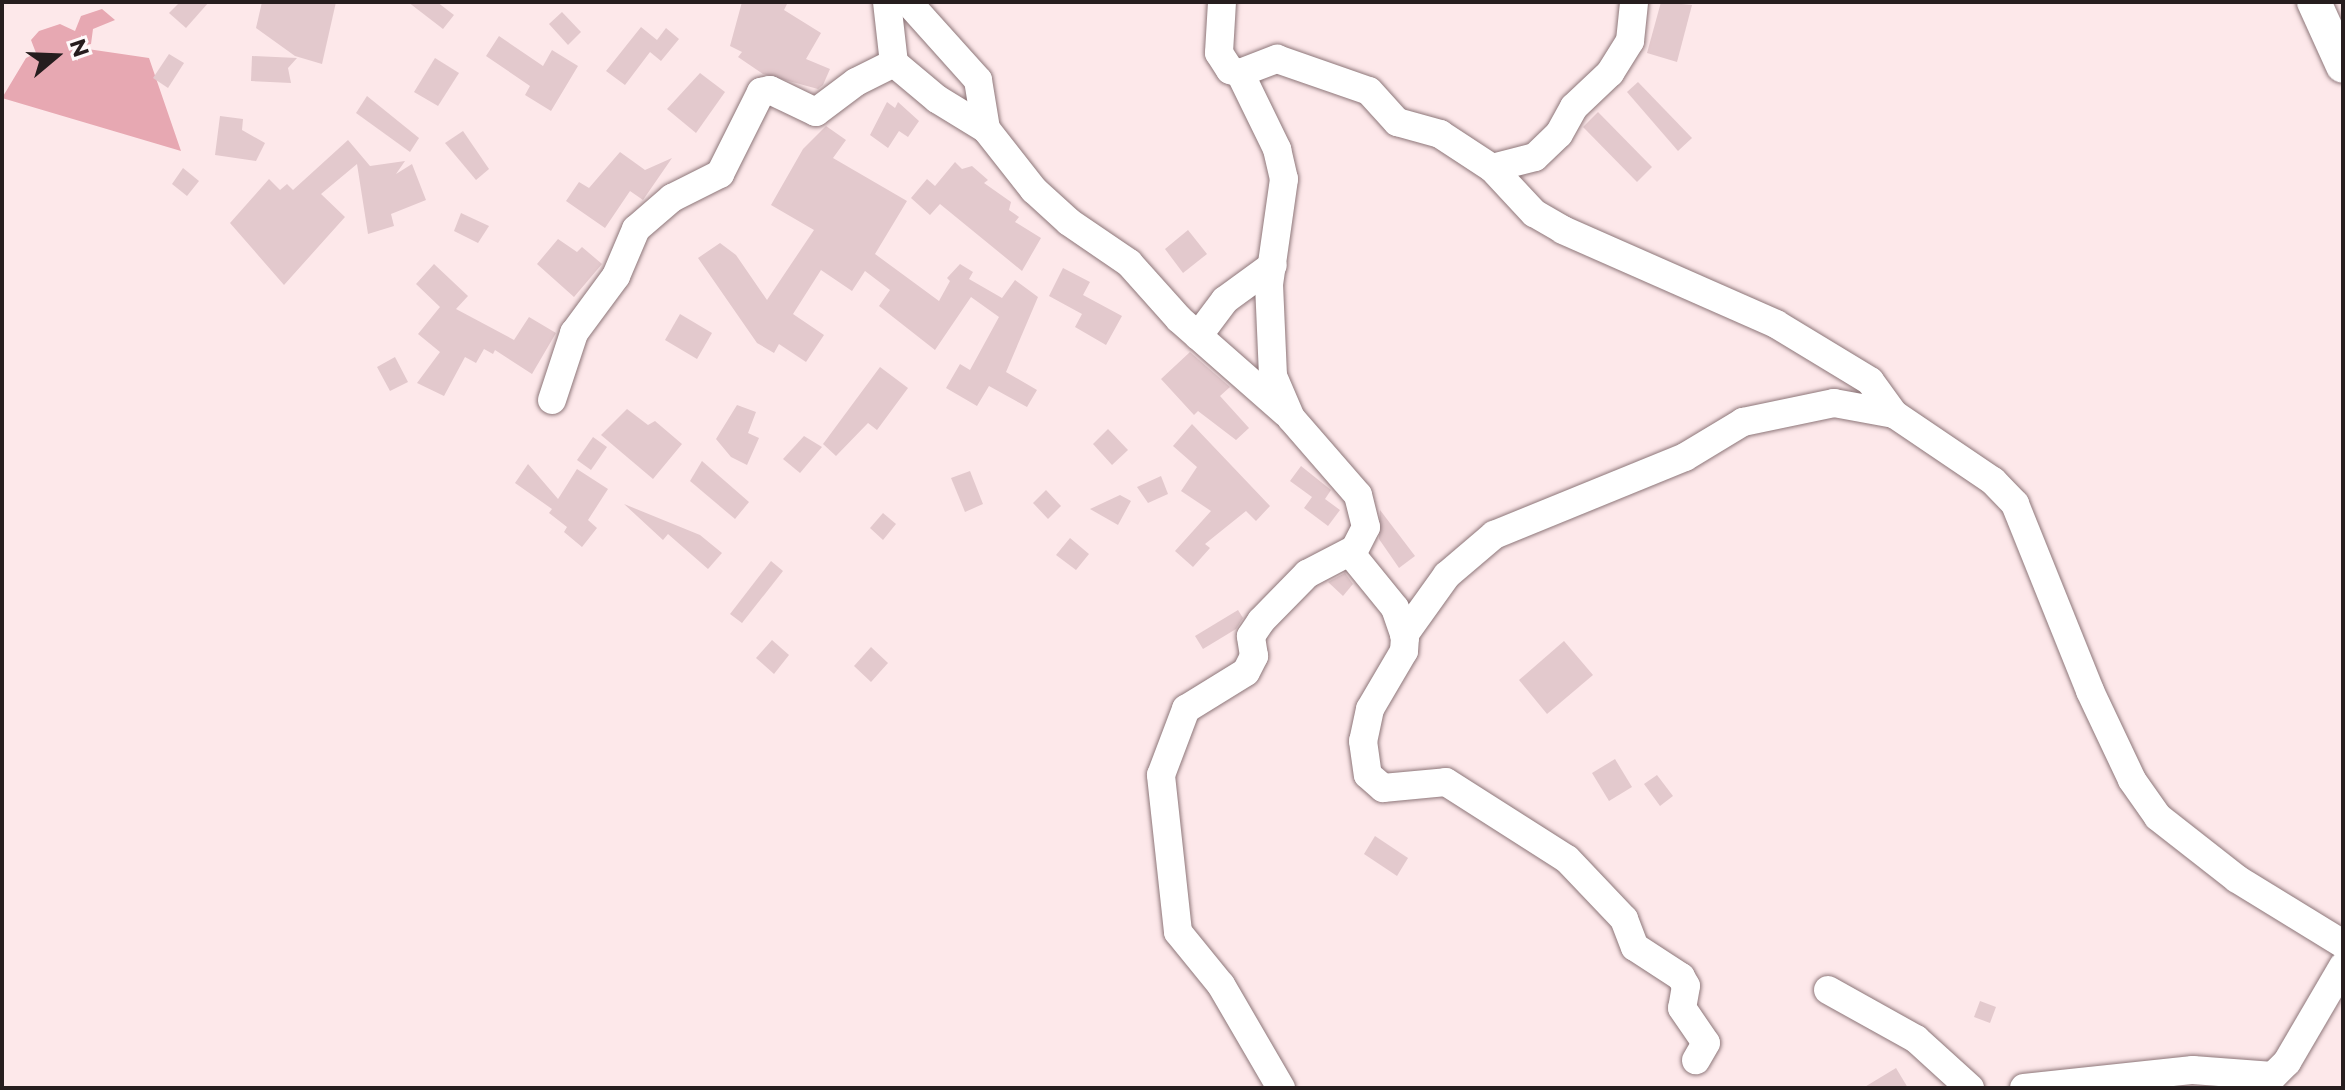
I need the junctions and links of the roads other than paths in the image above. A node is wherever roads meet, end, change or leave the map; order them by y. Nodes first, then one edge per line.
1 (887, 2) edge
2 (908, 2) edge
3 (1222, 2) edge
4 (1634, 2) edge
5 (2314, 2) edge
6 (894, 63) junction
7 (2343, 66) edge
8 (1240, 73) junction
9 (986, 129) junction
10 (1492, 168) junction
11 (1273, 265) junction
12 (1198, 336) junction
13 (552, 400) dead end
14 (1894, 414) junction
15 (1291, 418) junction
16 (1351, 551) junction
17 (1404, 635) junction
18 (2340, 940) edge
19 (2343, 966) edge
20 (1828, 990) dead end
21 (1696, 1060) dead end
22 (2265, 1083) edge
23 (1281, 1088) edge
24 (1970, 1088) edge
25 (2024, 1088) edge

1 - 6 street
2 - 9 street
3 - 8 street
4 - 10 street
5 - 7 main road
6 - 9 street
6 - 13 street
8 - 10 street
8 - 11 street
9 - 12 street
10 - 14 street
11 - 12 street
11 - 15 street
12 - 15 street
14 - 17 street
14 - 18 street
15 - 16 street
16 - 17 street
16 - 23 street
17 - 21 street
19 - 22 street
20 - 24 street
22 - 25 street

